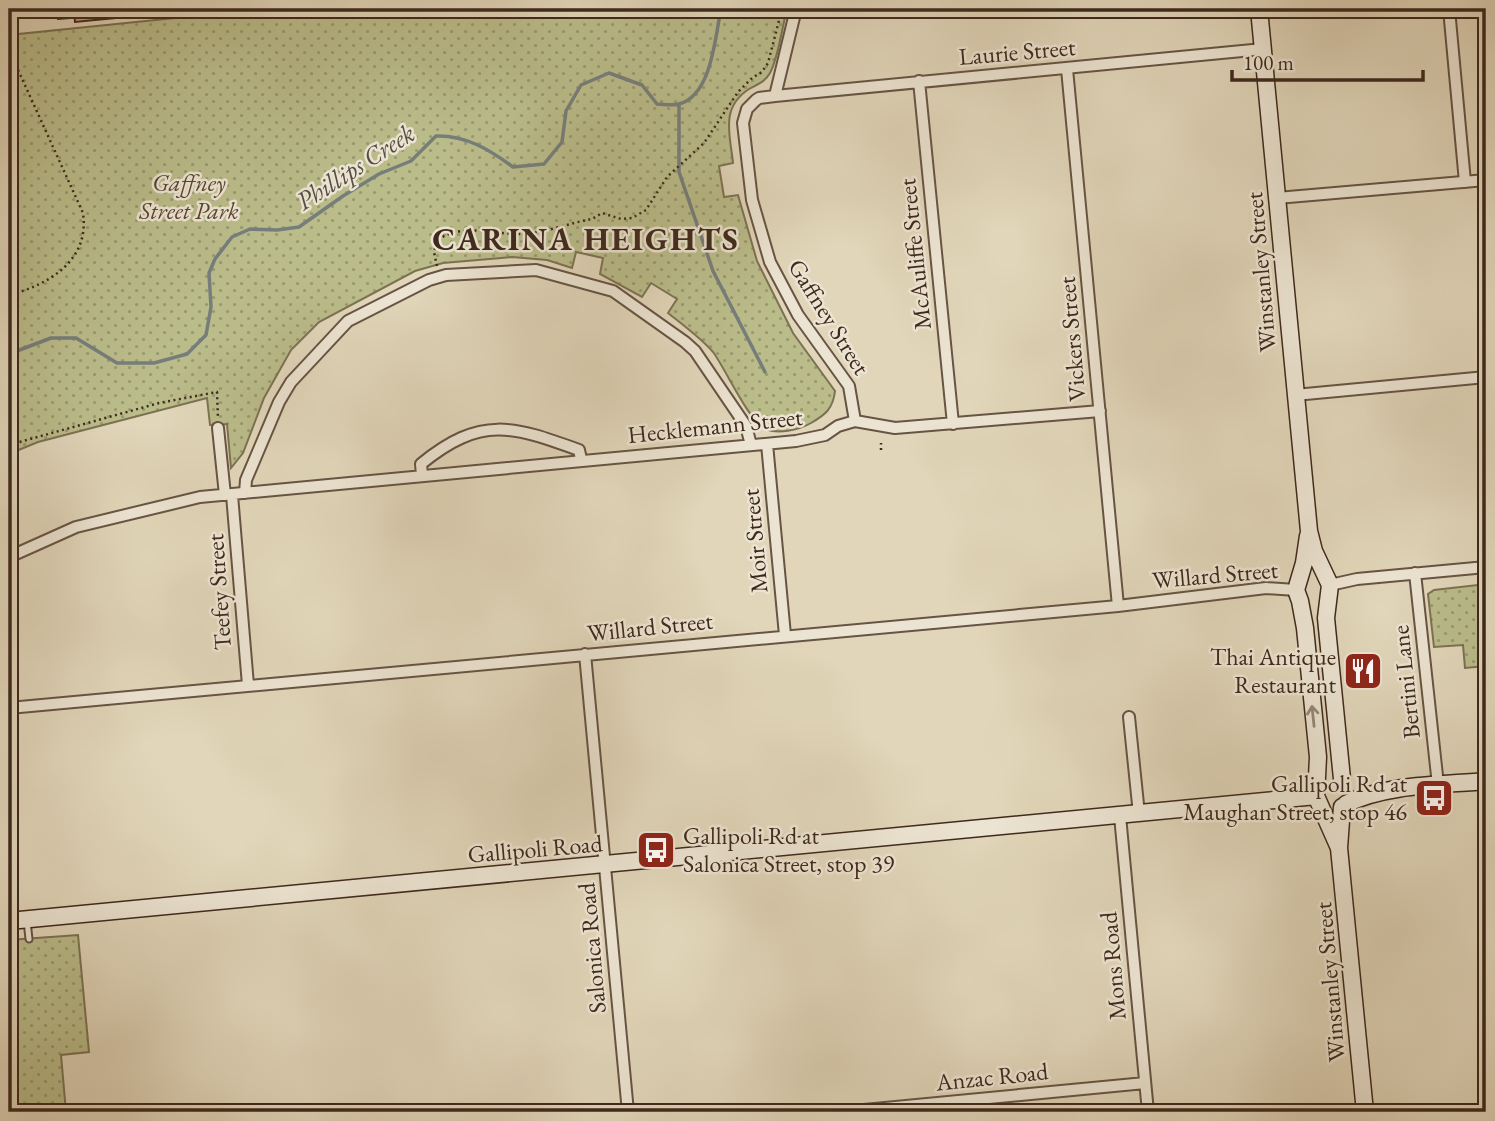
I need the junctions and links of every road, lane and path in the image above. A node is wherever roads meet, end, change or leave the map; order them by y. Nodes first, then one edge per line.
1 (782, 9) edge
2 (796, 9) edge
3 (1259, 9) edge
4 (1449, 9) edge
5 (1263, 49) junction
6 (9, 50) edge
7 (1067, 69) junction
8 (919, 81) junction
9 (775, 96) junction
10 (1486, 180) edge
11 (1465, 182) junction
12 (1277, 198) junction
13 (439, 276) junction
14 (9, 295) edge
15 (1486, 377) edge
16 (1295, 395) junction
17 (1100, 411) junction
18 (855, 421) junction
19 (953, 424) junction
20 (218, 428) joint
21 (881, 443) dead end
22 (767, 444) junction
23 (9, 445) edge
24 (751, 445) junction
25 (881, 450) dead end
26 (581, 459) junction
27 (422, 475) junction
28 (246, 493) junction
29 (229, 495) junction
30 (1309, 531) junction
31 (9, 557) edge
32 (1486, 567) edge
33 (1415, 573) junction
34 (1328, 585) junction
35 (1298, 590) junction
36 (1118, 606) junction
37 (785, 635) junction
38 (585, 654) junction
39 (247, 685) junction
40 (9, 708) edge
41 (1129, 717) dead end
42 (1344, 781) junction
43 (1486, 781) edge
44 (1438, 785) junction
45 (1381, 792) junction
46 (1318, 795) junction
47 (1344, 805) junction
48 (1139, 814) junction
49 (1120, 816) junction
50 (1339, 848) junction
51 (605, 865) junction
52 (27, 920) junction
53 (9, 921) edge
54 (29, 939) dead end
55 (1145, 1083) junction
56 (9, 1093) edge
57 (12, 1112) edge
58 (628, 1112) edge
59 (843, 1112) edge
60 (1148, 1112) edge
61 (1365, 1112) edge

1 - 13 path
2 - 9 street
3 - 5 street, Winstanley Street
4 - 11 street
5 - 7 street, Laurie Street
5 - 12 street, Winstanley Street
6 - 14 path
7 - 8 street, Laurie Street
7 - 17 street, Vickers Street
8 - 9 street, Laurie Street
8 - 19 street, McAuliffe Street
9 - 18 street, Gaffney Street
10 - 11 street
11 - 12 street
12 - 16 street, Winstanley Street
13 - 24 street
13 - 28 street
15 - 16 street
16 - 30 street, Winstanley Street
17 - 19 street
17 - 36 street, Vickers Street
18 - 19 street
18 - 22 street, Hecklemann Street
20 - 23 path
20 - 29 street, Teefey Street
21 - 25 path
22 - 24 street, Hecklemann Street
22 - 37 street, Moir Street
24 - 26 street, Hecklemann Street
26 - 27 street, Hecklemann Street
26 - 27 street
27 - 28 street, Hecklemann Street
28 - 29 street, Hecklemann Street
29 - 31 street, Hecklemann Street
29 - 39 street, Teefey Street
30 - 34 street, Winstanley Street
30 - 35 street, Winstanley Street
32 - 33 street
33 - 34 street
33 - 44 street, Bertini Lane
34 - 35 street
34 - 35 street
34 - 42 street, Winstanley Street
35 - 36 street, Willard Street
46 -> 35 street, Winstanley Street
36 - 37 street, Willard Street
37 - 38 street, Willard Street
38 - 39 street, Willard Street
38 - 51 street, Salonica Road
39 - 40 street, Willard Street
41 - 48 street
42 - 45 street
42 - 46 street
42 - 47 street, Winstanley Street
43 - 44 street
44 - 45 street
45 - 47 street
46 - 47 street
46 - 48 street, Gallipoli Road
46 - 50 street, Winstanley Street
47 - 50 street, Winstanley Street
48 - 49 street, Gallipoli Road
49 - 51 street, Gallipoli Road
49 - 55 street, Mons Road
50 - 61 street, Winstanley Street
51 - 52 street, Gallipoli Road
51 - 58 street, Salonica Road
52 - 53 street, Gallipoli Road
52 - 54 lane
55 - 59 street, Anzac Road
55 - 60 street, Mons Road
56 - 57 path

